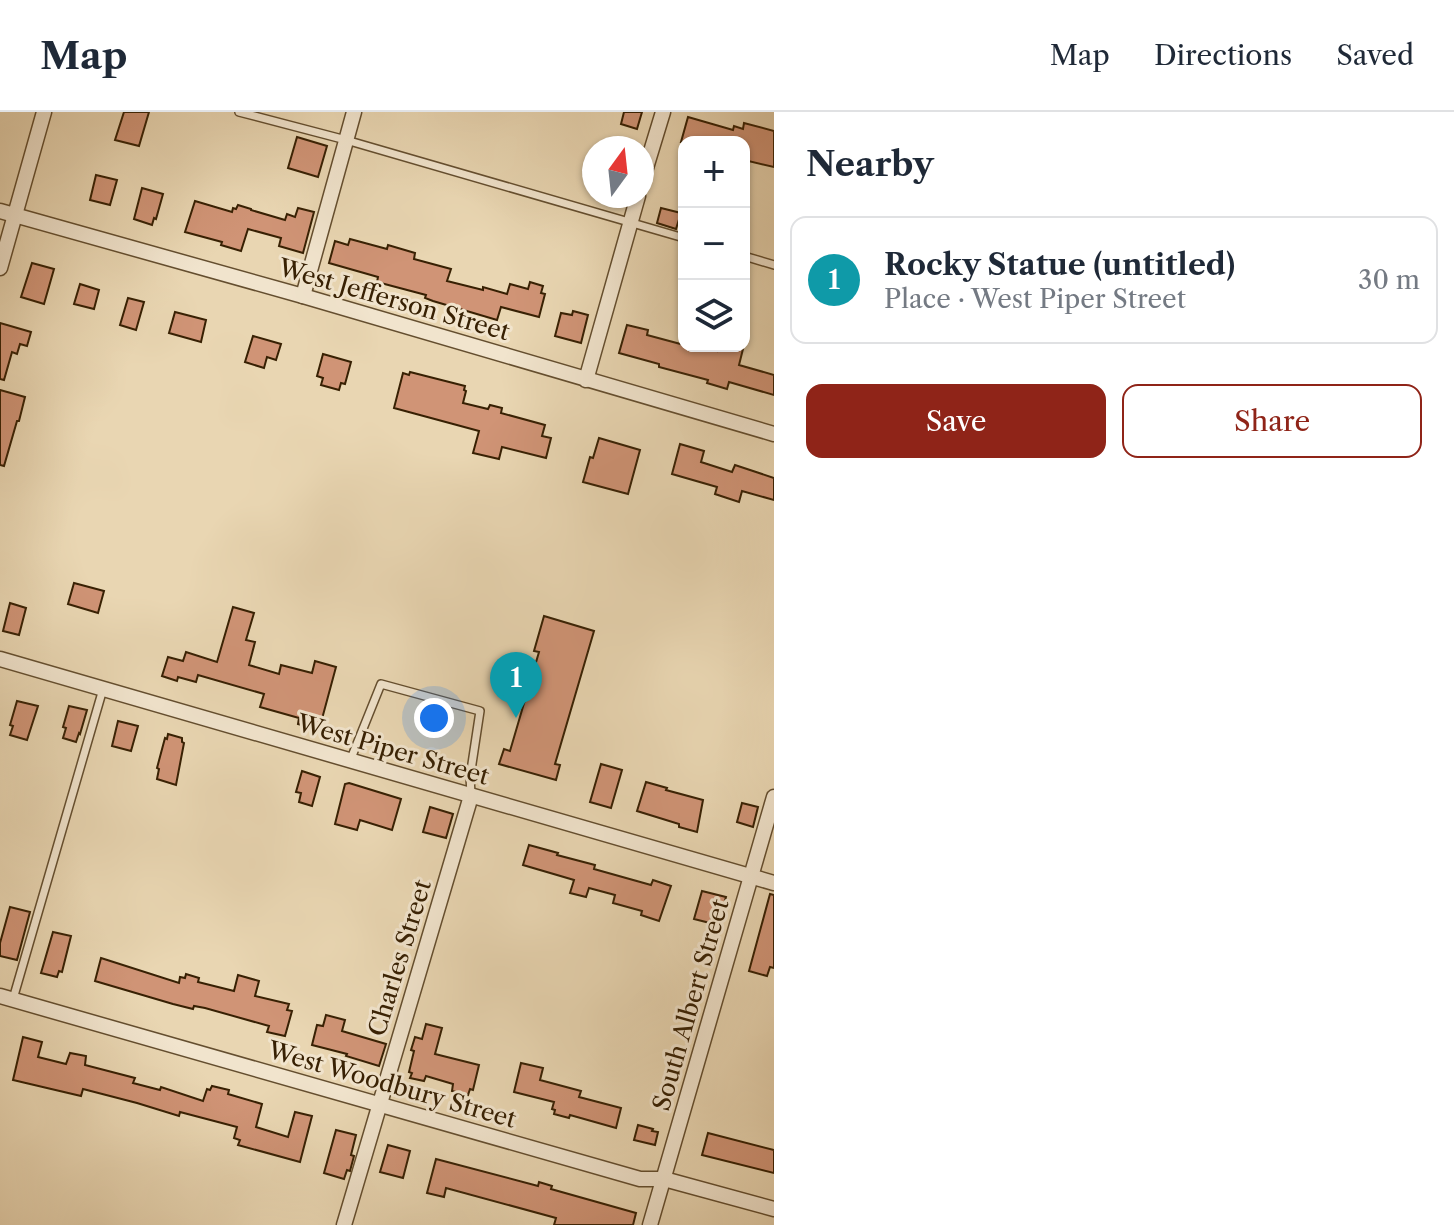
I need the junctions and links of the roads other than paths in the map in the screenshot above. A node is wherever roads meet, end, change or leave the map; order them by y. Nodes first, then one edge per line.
1 (44, 112) edge
2 (239, 112) edge
3 (354, 112) edge
4 (663, 112) edge
5 (346, 140) junction
6 (654, 142) edge
7 (634, 208) edge
8 (0, 211) edge
9 (16, 215) junction
10 (630, 221) junction
11 (678, 236) edge
12 (750, 258) edge
13 (774, 265) edge
14 (0, 268) edge
15 (303, 296) junction
16 (586, 380) junction
17 (774, 434) edge
18 (0, 659) edge
19 (103, 689) junction
20 (350, 761) junction
21 (471, 796) junction
22 (774, 797) edge
23 (751, 877) junction
24 (774, 883) edge
25 (6, 998) edge
26 (379, 1104) junction
27 (664, 1179) junction
28 (774, 1209) edge
29 (344, 1225) edge
30 (650, 1225) edge

1 - 9 street
2 - 5 lane
3 - 5 street
4 - 6 street
5 - 10 lane
5 - 15 street
7 - 10 street
8 - 9 street, West Jefferson Street
9 - 14 street
9 - 15 street, West Jefferson Street
10 - 11 lane
10 - 16 street
12 - 13 lane
15 - 16 street, West Jefferson Street
16 - 17 street, West Jefferson Street
18 - 19 street, West Piper Street
19 - 20 street, West Piper Street
19 - 25 lane
20 - 21 street, West Piper Street
20 - 21 lane
21 - 23 street, West Piper Street
21 - 26 street, Charles Street
22 - 23 street, South Albert Street
23 - 24 street, West Piper Street
23 - 27 street, South Albert Street
25 - 26 street, West Woodbury Street
26 - 27 street, West Woodbury Street
26 - 29 street, Charles Street
27 - 28 street, West Woodbury Street
27 - 30 street, South Albert Street

